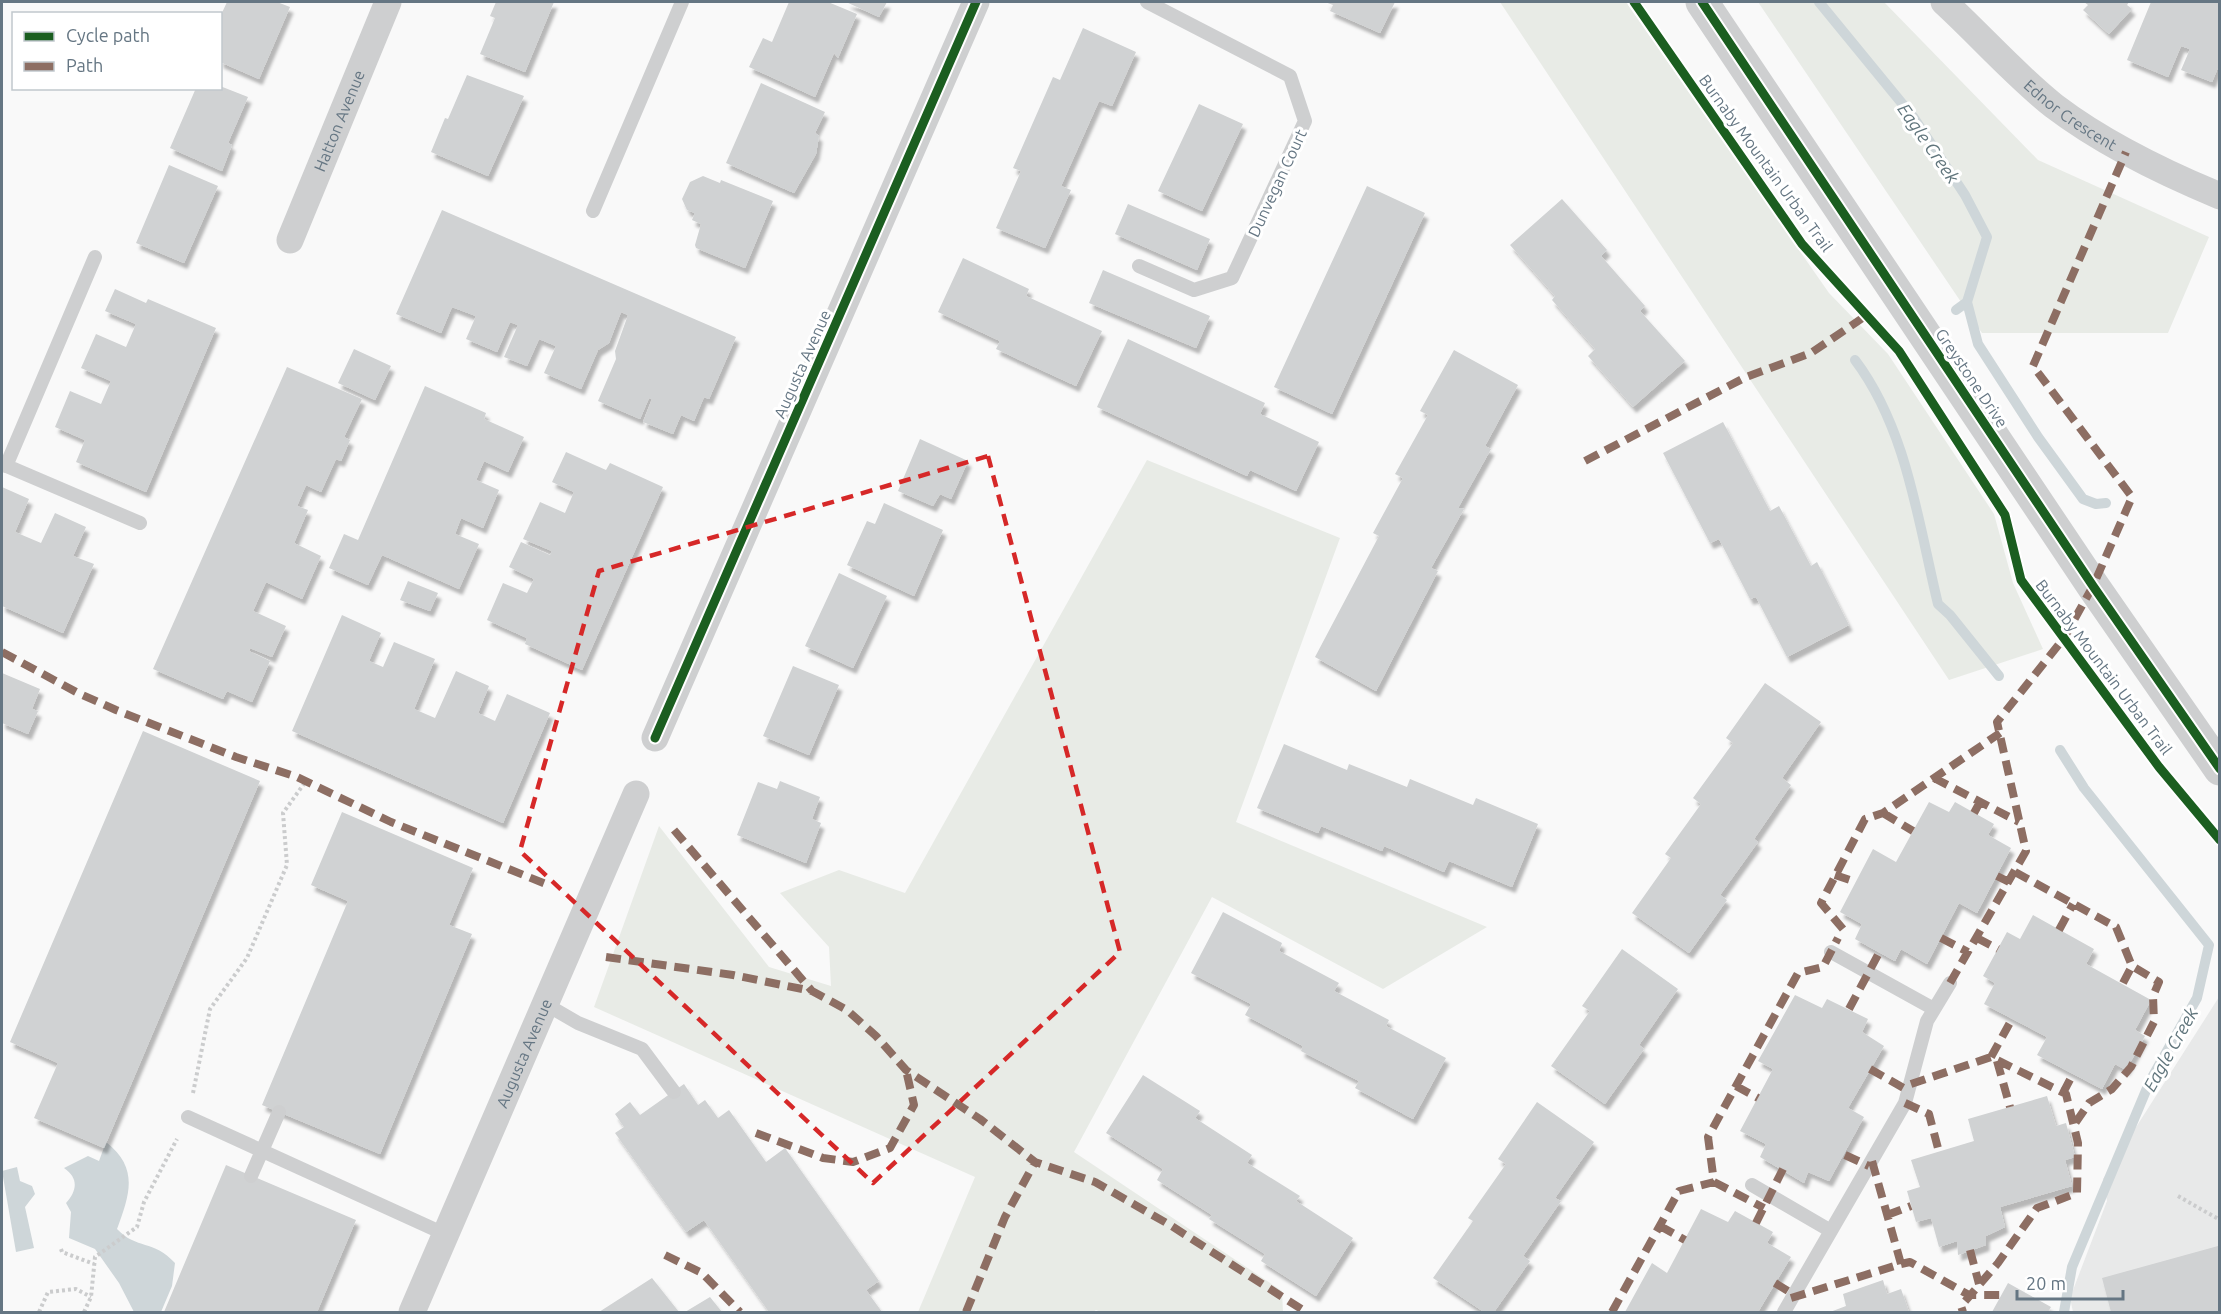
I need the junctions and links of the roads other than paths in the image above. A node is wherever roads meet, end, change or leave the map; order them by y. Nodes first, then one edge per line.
1 (388, 2) edge
2 (682, 2) edge
3 (976, 2) edge
4 (1147, 2) edge
5 (1702, 2) edge
6 (1944, 2) edge
7 (2220, 196) edge
8 (593, 211) dead end
9 (291, 240) dead end
10 (95, 257) dead end
11 (1139, 266) dead end
12 (4, 465) edge
13 (140, 523) dead end
14 (655, 738) dead end
15 (2220, 769) edge
16 (636, 794) dead end
17 (1831, 952) dead end
18 (1950, 982) dead end
19 (547, 1005) junction
20 (1934, 1009) junction
21 (674, 1092) dead end
22 (279, 1112) dead end
23 (188, 1117) road end
24 (262, 1151) junction
25 (251, 1176) dead end
26 (1752, 1185) dead end
27 (1831, 1231) junction
28 (447, 1235) junction
29 (412, 1312) edge
30 (1784, 1312) edge

1 - 9 street, Hatton Avenue
2 - 8 lane
3 - 14 street, Augusta Avenue
4 - 11 lane, Dunvegan Court
5 - 15 street, Greystone Drive
6 - 7 street, Ednor Crescent
10 - 12 lane
12 - 13 lane
16 - 19 street, Augusta Avenue
17 - 20 lane
18 - 20 lane
19 - 21 lane
19 - 28 street, Augusta Avenue
20 - 27 lane
22 - 24 lane
23 - 24 lane
24 - 25 lane
24 - 28 lane
26 - 27 lane
27 - 30 lane
28 - 29 street, Augusta Avenue

